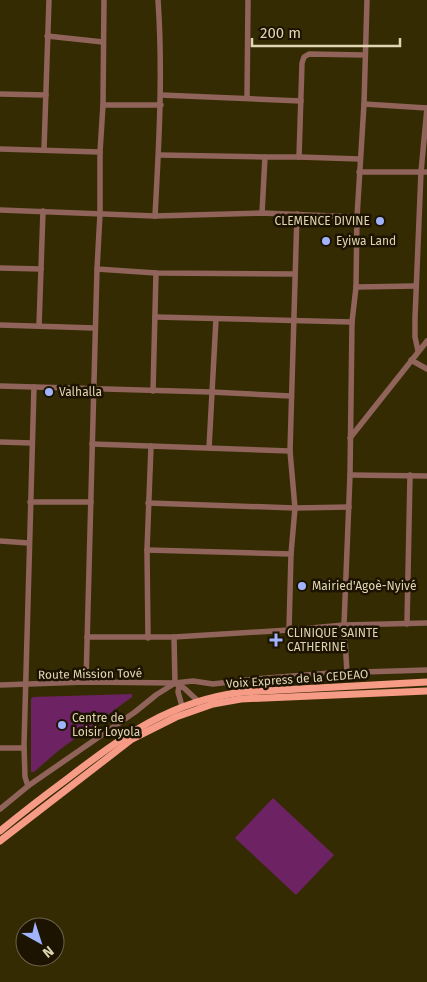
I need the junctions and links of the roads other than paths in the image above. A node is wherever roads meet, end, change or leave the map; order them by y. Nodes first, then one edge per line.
1 (49, 0) edge
2 (104, 0) edge
3 (158, 0) edge
4 (248, 0) edge
5 (367, 0) edge
6 (47, 36) junction
7 (103, 42) junction
8 (365, 55) junction
9 (0, 94) edge
10 (46, 95) junction
11 (161, 95) junction
12 (247, 98) junction
13 (301, 101) junction
14 (103, 104) junction
15 (364, 104) junction
16 (160, 105) junction
17 (427, 108) edge
18 (0, 149) edge
19 (44, 150) junction
20 (100, 152) junction
21 (159, 155) junction
22 (265, 157) junction
23 (299, 157) junction
24 (360, 159) junction
25 (359, 172) junction
26 (424, 172) edge
27 (0, 210) edge
28 (43, 211) junction
29 (262, 213) junction
30 (100, 214) junction
31 (297, 214) junction
32 (155, 216) junction
33 (357, 217) junction
34 (0, 268) edge
35 (40, 269) junction
36 (97, 269) junction
37 (156, 273) junction
38 (295, 274) junction
39 (356, 286) junction
40 (416, 286) junction
41 (155, 317) junction
42 (216, 319) junction
43 (294, 320) junction
44 (352, 322) junction
45 (0, 325) edge
46 (39, 326) junction
47 (95, 328) junction
48 (427, 341) edge
49 (418, 351) junction
50 (411, 360) junction
51 (427, 369) edge
52 (0, 386) edge
53 (34, 387) junction
54 (93, 389) junction
55 (153, 391) junction
56 (211, 392) junction
57 (291, 396) junction
58 (350, 438) junction
59 (0, 442) edge
60 (32, 442) junction
61 (92, 444) junction
62 (151, 446) junction
63 (209, 448) junction
64 (290, 451) junction
65 (350, 475) junction
66 (410, 475) junction
67 (427, 476) edge
68 (30, 502) junction
69 (90, 502) junction
70 (148, 503) junction
71 (348, 507) junction
72 (295, 508) junction
73 (0, 541) edge
74 (29, 543) junction
75 (147, 550) junction
76 (291, 554) junction
77 (427, 623) edge
78 (344, 624) junction
79 (407, 624) junction
80 (289, 630) junction
81 (87, 637) junction
82 (174, 637) junction
83 (148, 638) junction
84 (427, 670) edge
85 (348, 672) junction
86 (86, 682) junction
87 (427, 682) edge
88 (0, 685) edge
89 (26, 685) junction
90 (177, 685) junction
91 (397, 688) junction
92 (427, 691) edge
93 (199, 705) junction
94 (182, 706) junction
95 (0, 748) edge
96 (24, 748) junction
97 (28, 786) junction
98 (0, 809) edge
99 (0, 831) edge
100 (0, 840) edge

1 - 6 street
2 - 7 street
3 - 11 street
4 - 12 street
5 - 8 street
6 - 7 street
6 - 10 street
7 - 14 street
8 - 13 street
8 - 15 street
9 - 10 street
10 - 19 street
11 - 12 street
11 - 16 street
12 - 13 street
13 - 23 street
14 - 16 street
14 - 20 street
15 - 17 street
15 - 24 street
16 - 21 street
17 - 26 street
18 - 19 street
19 - 20 street
20 - 30 street
21 - 22 street
21 - 32 street
22 - 23 street
22 - 29 street
23 - 24 street
24 - 25 street
25 - 26 street
25 - 33 street
26 - 40 street
27 - 28 street
28 - 30 street
28 - 35 street
29 - 31 street
29 - 32 street
30 - 32 street
30 - 36 street
31 - 33 street
31 - 38 street
33 - 39 street
34 - 35 street
35 - 46 street
36 - 37 street
36 - 47 street
37 - 38 street
37 - 41 street
38 - 43 street
39 - 40 street
39 - 44 street
40 - 49 street
41 - 42 street
41 - 55 street
42 - 43 street
42 - 56 street
43 - 44 street
43 - 57 street
44 - 58 street
45 - 46 street
46 - 47 street
47 - 54 street
48 - 49 street
49 - 50 street
50 - 51 street
50 - 58 street
52 - 53 street
53 - 54 street
53 - 60 street
54 - 55 street
54 - 61 street
55 - 56 street
56 - 57 street
56 - 63 street
57 - 64 street
58 - 65 street
59 - 60 street
60 - 68 street
61 - 62 street
61 - 69 street
62 - 63 street
62 - 70 street
63 - 64 street
64 - 72 street
65 - 66 street
65 - 71 street
66 - 67 street
66 - 79 street
68 - 69 street
68 - 74 street
69 - 81 street
70 - 72 street
70 - 75 street
71 - 72 street
71 - 78 street
72 - 76 street
73 - 74 street
74 - 89 street
75 - 76 street
75 - 83 street
76 - 80 street
77 - 79 street
78 - 79 street
78 - 80 street
78 - 85 street
80 - 82 street
81 - 83 street
81 - 86 street
82 - 83 street
82 - 90 street
84 - 85 street, Route Mission Tové
85 - 90 street, Route Mission Tové
86 - 89 street, Route Mission Tové
86 - 90 street, Route Mission Tové
87 - 91 main road
88 - 89 street, Route Mission Tové
89 - 96 street
90 - 93 street
90 - 94 street
90 - 97 street
91 - 92 main road
91 - 93 main road
93 - 94 main road
93 - 100 main road
94 - 99 main road
95 - 96 street
96 - 97 street
97 - 98 street

